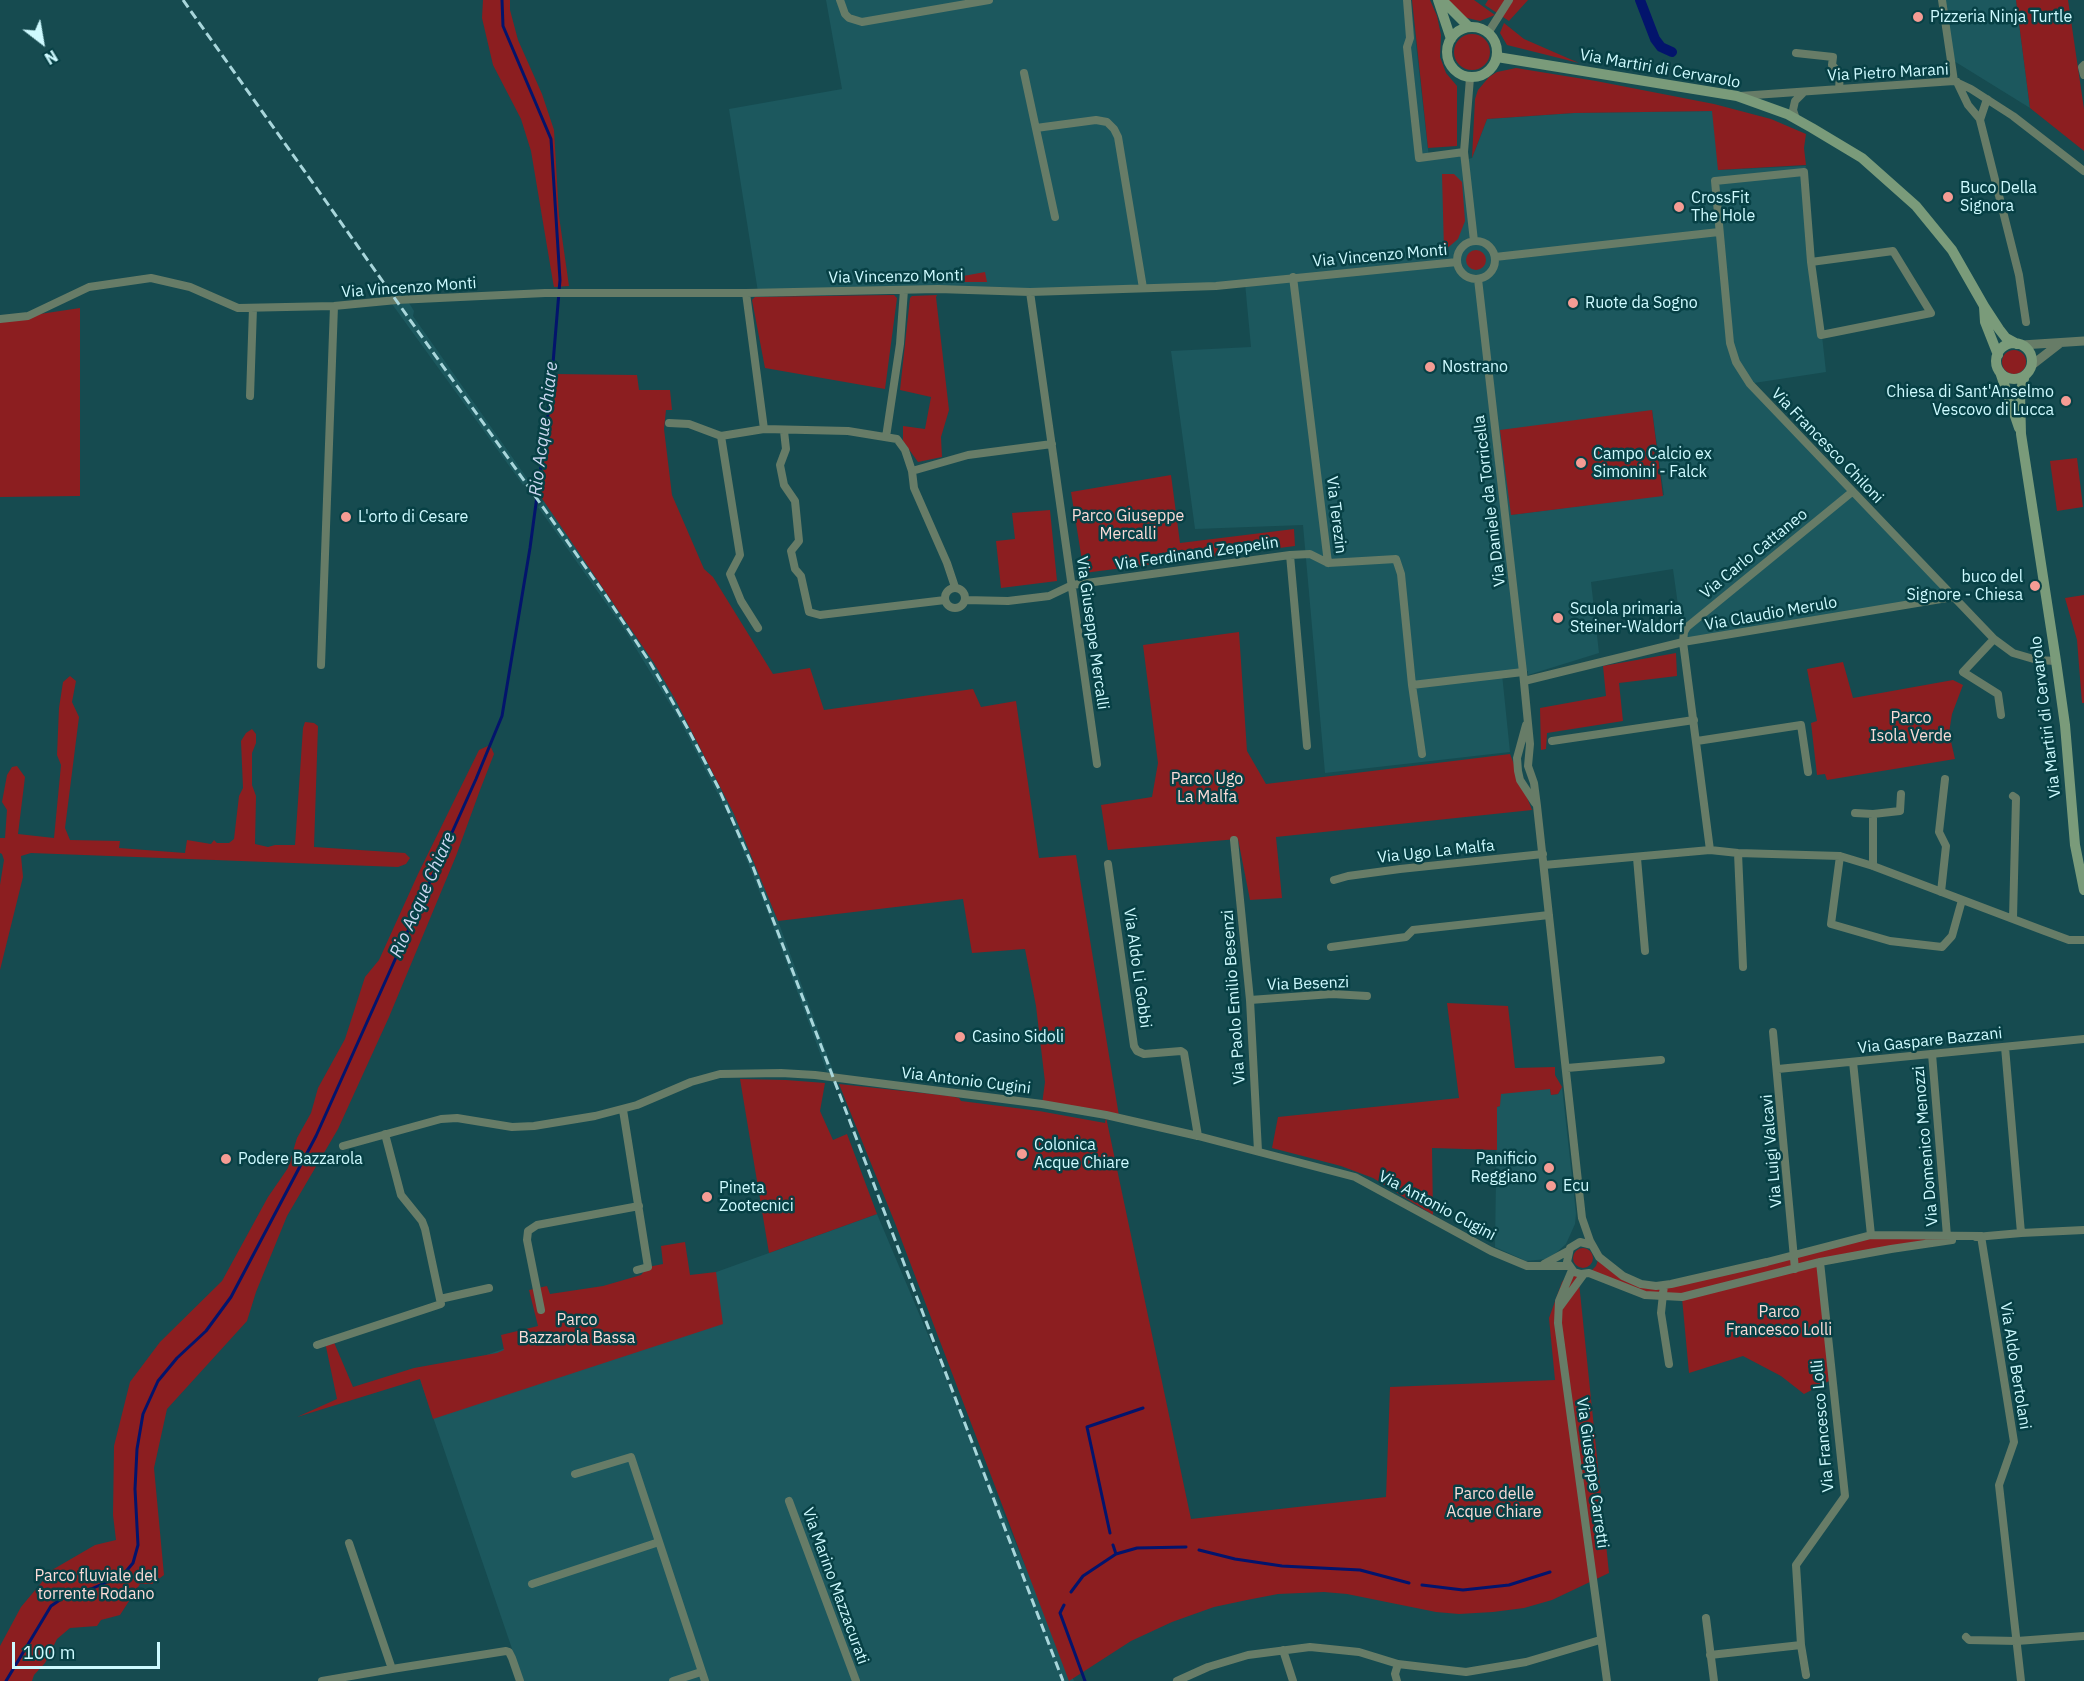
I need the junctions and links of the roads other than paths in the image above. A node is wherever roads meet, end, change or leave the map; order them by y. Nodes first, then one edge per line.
1 (840, 0) edge
2 (989, 0) edge
3 (1407, 0) edge
4 (1438, 0) edge
5 (1442, 0) edge
6 (1509, 0) edge
7 (1942, 0) edge
8 (1469, 27) junction
9 (1488, 33) junction
10 (1451, 39) junction
11 (1796, 52) dead end
12 (1497, 57) junction
13 (2084, 65) edge
14 (1024, 74) dead end
15 (2084, 75) edge
16 (1470, 78) junction
17 (1956, 82) junction
18 (1839, 89) junction
19 (1804, 92) junction
20 (1737, 96) junction
21 (1987, 99) junction
22 (1979, 118) junction
23 (1796, 119) junction
24 (1036, 128) junction
25 (1464, 153) junction
26 (2084, 171) edge
27 (1055, 217) dead end
28 (1719, 232) junction
29 (1474, 241) junction
30 (1495, 257) junction
31 (1457, 262) junction
32 (1811, 262) junction
33 (1293, 277) junction
34 (1478, 279) junction
35 (1143, 288) junction
36 (904, 290) junction
37 (1030, 292) junction
38 (746, 293) junction
39 (334, 306) junction
40 (1984, 306) junction
41 (253, 308) junction
42 (0, 319) edge
43 (2026, 322) dead end
44 (2084, 341) edge
45 (2019, 344) junction
46 (2059, 344) junction
47 (1998, 355) junction
48 (2032, 365) junction
49 (2000, 372) junction
50 (2025, 375) junction
51 (250, 396) dead end
52 (669, 423) dead end
53 (764, 429) junction
54 (784, 431) junction
55 (2021, 434) junction
56 (721, 436) junction
57 (886, 437) junction
58 (1052, 444) junction
59 (912, 471) junction
60 (1852, 492) junction
61 (1290, 555) junction
62 (1328, 563) junction
63 (1072, 585) junction
64 (954, 587) junction
65 (1953, 597) junction
66 (945, 600) junction
67 (965, 600) junction
68 (758, 628) dead end
69 (1994, 639) junction
70 (1683, 642) junction
71 (2056, 661) junction
72 (321, 665) dead end
73 (1523, 672) junction
74 (1524, 681) junction
75 (1412, 685) junction
76 (2001, 716) dead end
77 (1694, 720) junction
78 (1552, 741) dead end
79 (1697, 741) junction
80 (1306, 746) dead end
81 (1422, 754) dead end
82 (1097, 764) dead end
83 (1808, 772) dead end
84 (1945, 778) dead end
85 (1901, 794) dead end
86 (2013, 796) dead end
87 (1855, 813) dead end
88 (1873, 813) junction
89 (1234, 840) dead end
90 (1710, 850) junction
91 (1738, 853) junction
92 (1543, 854) junction
93 (1840, 856) junction
94 (1636, 858) junction
95 (1108, 864) dead end
96 (1544, 865) junction
97 (1873, 866) junction
98 (1334, 880) dead end
99 (2084, 890) edge
100 (1941, 892) junction
101 (1962, 900) junction
102 (1549, 915) junction
103 (2013, 918) junction
104 (2084, 940) edge
105 (1331, 947) dead end
106 (1646, 951) dead end
107 (1743, 967) dead end
108 (1367, 996) dead end
109 (1250, 1000) junction
110 (1773, 1032) dead end
111 (2084, 1039) edge
112 (2005, 1047) junction
113 (1932, 1054) junction
114 (1661, 1060) dead end
115 (1853, 1062) junction
116 (1567, 1068) junction
117 (1778, 1069) junction
118 (623, 1110) junction
119 (385, 1134) junction
120 (1198, 1136) junction
121 (343, 1146) dead end
122 (1258, 1151) junction
123 (639, 1206) junction
124 (1582, 1218) junction
125 (2084, 1230) edge
126 (2021, 1233) junction
127 (1871, 1235) junction
128 (1947, 1236) junction
129 (1981, 1236) junction
130 (1576, 1244) junction
131 (1593, 1246) junction
132 (1568, 1251) junction
133 (1794, 1254) junction
134 (1599, 1257) junction
135 (1820, 1262) junction
136 (1543, 1265) junction
137 (1570, 1268) junction
138 (1795, 1269) junction
139 (637, 1270) dead end
140 (1587, 1273) junction
141 (1664, 1285) junction
142 (489, 1288) dead end
143 (1663, 1298) junction
144 (440, 1299) junction
145 (1558, 1309) junction
146 (541, 1310) dead end
147 (317, 1345) dead end
148 (1669, 1364) dead end
149 (575, 1474) dead end
150 (789, 1501) dead end
151 (659, 1542) junction
152 (349, 1543) dead end
153 (532, 1584) dead end
154 (1706, 1618) dead end
155 (2084, 1636) edge
156 (1966, 1637) dead end
157 (1600, 1640) junction
158 (2017, 1641) junction
159 (1801, 1645) junction
160 (1283, 1650) junction
161 (1710, 1655) junction
162 (1398, 1664) junction
163 (392, 1669) junction
164 (701, 1672) junction
165 (1806, 1675) dead end
166 (322, 1681) edge
167 (520, 1681) edge
168 (673, 1681) edge
169 (705, 1681) edge
170 (856, 1681) edge
171 (1177, 1681) edge
172 (1293, 1681) edge
173 (1397, 1681) edge
174 (1607, 1681) edge
175 (1714, 1681) edge
176 (2021, 1681) edge

1 - 2 street
3 - 25 street
4 - 10 main road
5 - 8 main road
6 - 9 street
7 - 17 street
8 - 9 main road
8 - 10 main road
9 - 12 main road
10 - 16 main road
11 - 18 street
12 - 16 main road
12 - 20 main road, Via Martiri di Cervarolo
13 - 15 street
14 - 24 street
16 - 25 street
17 - 18 street, Via Pietro Marani
17 - 21 street, Via Pietro Marani
17 - 22 street
18 - 19 street, Via Pietro Marani
19 - 20 street, Via Pietro Marani
19 - 23 street
20 - 23 main road, Via Martiri di Cervarolo
21 - 22 street
21 - 26 street, Via Pietro Marani
22 - 43 street
23 - 40 main road, Via Martiri di Cervarolo
24 - 27 street
24 - 35 street
25 - 29 street
28 - 30 street
28 - 32 street
28 - 60 street, Via Francesco Chiloni
29 - 30 street
29 - 31 street
30 - 34 street
31 - 33 street, Via Vincenzo Monti
31 - 34 street
32 - 32 street
33 - 35 street, Via Vincenzo Monti
33 - 62 street, Via Terezin
34 - 73 street, Via Daniele da Torricella
35 - 37 street, Via Vincenzo Monti
36 - 37 street, Via Vincenzo Monti
36 - 38 street, Via Vincenzo Monti
36 - 57 street
37 - 58 street, Via Giuseppe Mercalli
38 - 39 street, Via Vincenzo Monti
38 - 53 street
39 - 41 street, Via Vincenzo Monti
39 - 72 street, Via Vincenzo Monti
40 - 45 main road, Via Martiri di Cervarolo
40 - 47 main road, Via Martiri di Cervarolo
41 - 42 street, Via Vincenzo Monti
41 - 51 street
44 - 46 street
45 - 46 street
45 - 47 main road
45 - 48 main road, Via Martiri di Cervarolo
46 - 48 street
47 - 49 main road, Via Martiri di Cervarolo
48 - 50 main road, Via Martiri di Cervarolo
49 - 50 main road
49 - 55 main road, Via Martiri di Cervarolo
50 - 55 main road, Via Martiri di Cervarolo
52 - 56 street
53 - 54 street
53 - 56 street
54 - 57 street
54 - 66 street
55 - 71 main road, Via Martiri di Cervarolo
56 - 68 street
57 - 59 street
58 - 59 street
58 - 63 street, Via Giuseppe Mercalli
59 - 64 street
60 - 65 street, Via Francesco Chiloni
60 - 70 street, Via Carlo Cattaneo
61 - 62 street, Via Ferdinand Zeppelin
61 - 63 street, Via Ferdinand Zeppelin
61 - 80 street, Via Ferdinand Zeppelin
62 - 75 street, Via Terezin
63 - 67 street, Via Ferdinand Zeppelin
63 - 82 street, Via Giuseppe Mercalli
64 - 66 street
64 - 67 street
65 - 69 street, Via Francesco Chiloni
65 - 70 street, Via Claudio Merulo
66 - 67 street
69 - 71 street, Via Francesco Chiloni
69 - 76 street
70 - 74 street, Via Claudio Merulo
70 - 77 street
71 - 99 main road, Via Martiri di Cervarolo
73 - 74 street, Via Daniele da Torricella
73 - 75 street
74 - 92 street, Via Daniele da Torricella
75 - 81 street, Via Terezin
77 - 78 street
77 - 79 street
79 - 83 street
79 - 90 street
84 - 100 street
85 - 88 street
86 - 103 street
87 - 88 street
88 - 97 street
89 - 109 street, Via Paolo Emilio Besenzi
90 - 91 street
90 - 94 street
91 - 93 street
91 - 107 street
92 - 96 street, Via Daniele da Torricella
92 - 98 street, Via Ugo La Malfa
93 - 97 street
93 - 101 street
94 - 96 street
94 - 106 street
95 - 120 street, Via Aldo Li Gobbi
96 - 102 street, Via Daniele da Torricella
97 - 100 street
100 - 101 street
101 - 103 street
102 - 105 street
102 - 116 street, Via Daniele da Torricella
103 - 104 street
108 - 109 street, Via Besenzi
109 - 122 street, Via Paolo Emilio Besenzi
110 - 117 street, Via Luigi Valcavi
111 - 112 street, Via Gaspare Bazzani
112 - 113 street, Via Gaspare Bazzani
112 - 126 street
113 - 115 street, Via Gaspare Bazzani
113 - 128 street, Via Domenico Menozzi
114 - 116 street
115 - 117 street, Via Gaspare Bazzani
115 - 127 street
116 - 124 street, Via Daniele da Torricella
117 - 133 street, Via Luigi Valcavi
118 - 119 street, Via Antonio Cugini
118 - 120 street, Via Antonio Cugini
118 - 123 street
119 - 121 street, Via Antonio Cugini
119 - 144 street
120 - 122 street, Via Antonio Cugini
122 - 136 street, Via Antonio Cugini
123 - 139 street
123 - 146 street
124 - 130 street, Via Daniele da Torricella
124 - 131 street, Via Daniele da Torricella
125 - 126 street, Via Antonio Cugini
126 - 129 street, Via Antonio Cugini
127 - 128 street, Via Antonio Cugini
127 - 133 street, Via Antonio Cugini
128 - 129 street, Via Antonio Cugini
129 - 135 street, Via Antonio Cugini
129 - 158 street, Via Aldo Bertolani
130 - 131 street
130 - 132 street
131 - 134 street, Via Antonio Cugini
132 - 136 street
132 - 137 street
133 - 138 street, Via Luigi Valcavi
133 - 141 street, Via Antonio Cugini
134 - 140 street
134 - 141 street, Via Antonio Cugini
135 - 138 street, Via Antonio Cugini
135 - 159 street, Via Francesco Lolli
136 - 137 street, Via Antonio Cugini
137 - 140 street, Via Antonio Cugini
137 - 145 street, Via Giuseppe Carretti
138 - 143 street, Via Antonio Cugini
140 - 143 street, Via Antonio Cugini
140 - 145 street
141 - 143 street
142 - 144 street
143 - 148 street
144 - 147 street
145 - 157 street, Via Giuseppe Carretti
149 - 151 street
150 - 170 street, Via Marino Mazzacurati
151 - 153 street
151 - 164 street
152 - 163 street
154 - 161 street
155 - 158 street
156 - 158 street
157 - 162 street
157 - 174 street, Via Giuseppe Carretti
158 - 176 street, Via Aldo Bertolani
159 - 161 street
159 - 165 street, Via Francesco Lolli
160 - 162 street
160 - 171 street
160 - 172 street
161 - 175 street
162 - 173 street
163 - 166 street
163 - 167 street
164 - 168 street
164 - 169 street

